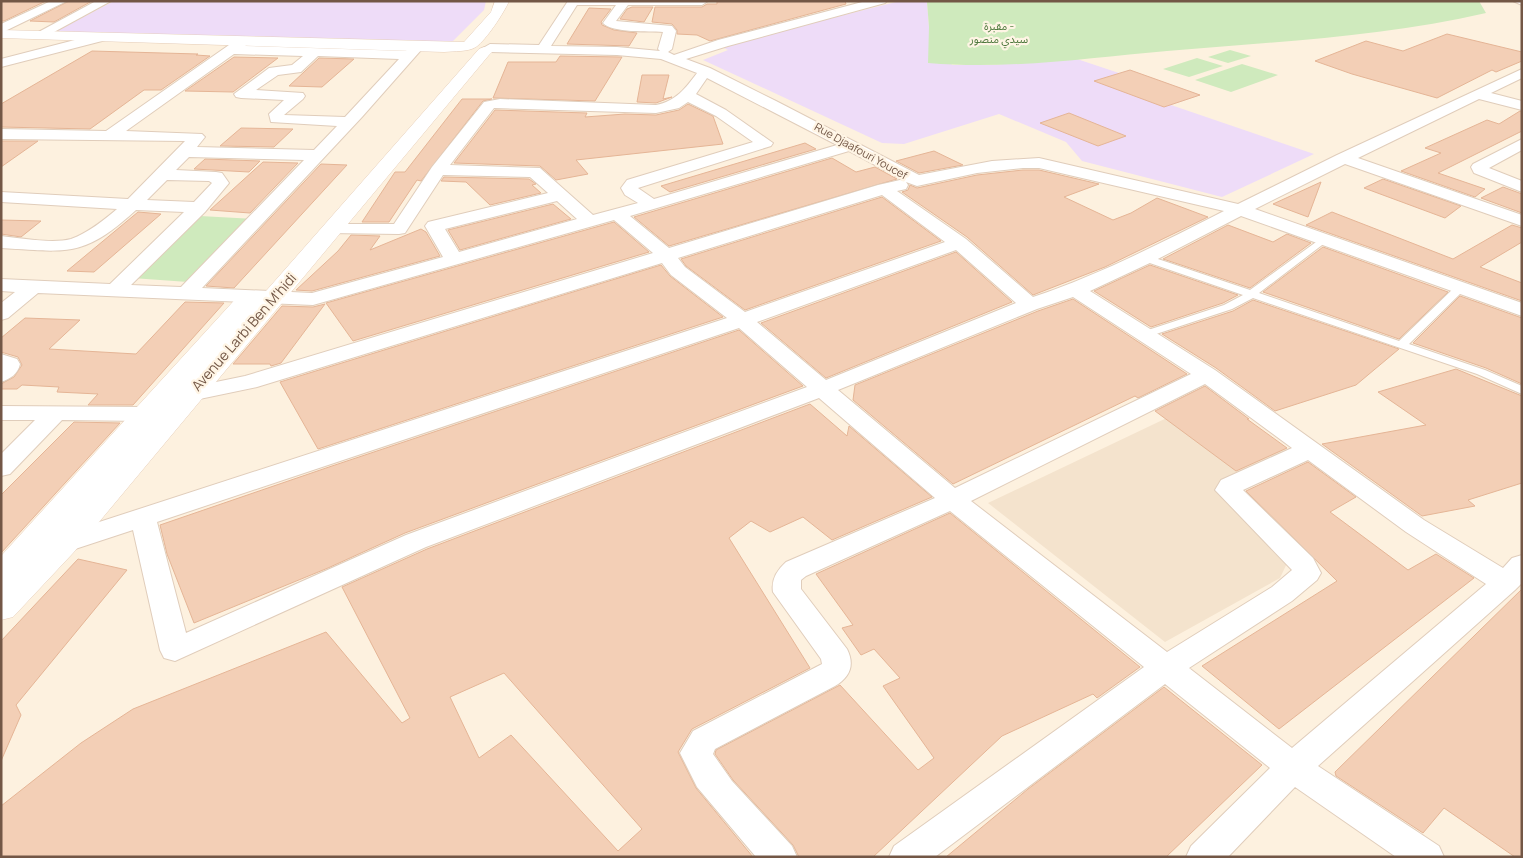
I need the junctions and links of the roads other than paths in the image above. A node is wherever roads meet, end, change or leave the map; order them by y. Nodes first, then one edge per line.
1 (61, 1) edge
2 (105, 1) edge
3 (502, 1) edge
4 (559, 1) edge
5 (702, 1) edge
6 (882, 1) edge
7 (573, 2) edge
8 (640, 2) edge
9 (624, 3) junction
10 (10, 12) dead end
11 (37, 12) junction
12 (512, 16) dead end
13 (1, 29) edge
14 (1, 34) edge
15 (39, 36) junction
16 (102, 37) junction
17 (680, 43) dead end
18 (238, 45) junction
19 (471, 48) junction
20 (413, 50) junction
21 (542, 50) junction
22 (316, 52) junction
23 (664, 54) junction
24 (1, 63) edge
25 (705, 71) junction
26 (1518, 77) edge
27 (1478, 94) junction
28 (686, 95) junction
29 (1522, 106) edge
30 (348, 122) junction
31 (1, 134) edge
32 (109, 136) junction
33 (1522, 144) edge
34 (850, 146) junction
35 (184, 152) junction
36 (318, 155) junction
37 (1343, 158) junction
38 (438, 170) junction
39 (162, 175) junction
40 (917, 182) junction
41 (1522, 187) edge
42 (884, 189) junction
43 (560, 195) junction
44 (1, 197) edge
45 (133, 203) junction
46 (652, 205) junction
47 (199, 208) junction
48 (1240, 210) junction
49 (617, 214) junction
50 (1522, 221) edge
51 (590, 222) junction
52 (333, 229) junction
53 (1323, 240) junction
54 (1, 242) edge
55 (959, 243) junction
56 (666, 255) junction
57 (1145, 258) junction
58 (454, 260) junction
59 (1, 285) edge
60 (34, 286) junction
61 (1460, 288) junction
62 (115, 290) junction
63 (1075, 290) junction
64 (186, 293) junction
65 (1252, 294) junction
66 (262, 296) junction
67 (1030, 305) junction
68 (1522, 310) edge
69 (1, 314) edge
70 (742, 320) junction
71 (1146, 334) junction
72 (1401, 345) junction
73 (1, 360) edge
74 (1, 375) edge
75 (1207, 375) junction
76 (822, 389) junction
77 (1522, 390) edge
78 (190, 394) junction
79 (56, 413) junction
80 (1, 414) edge
81 (145, 414) junction
82 (1311, 448) junction
83 (1, 468) edge
84 (952, 500) junction
85 (143, 518) junction
86 (63, 544) junction
87 (1513, 574) edge
88 (1, 576) edge
89 (1, 608) edge
90 (1166, 667) junction
91 (1293, 767) junction
92 (780, 857) edge
93 (907, 857) edge
94 (1204, 857) edge
95 (1426, 857) edge

1 - 11 street
2 - 15 street
3 - 19 main road, Avenue Larbi Ben M'hidi
4 - 7 street
5 - 8 street
6 - 23 street
7 - 9 street
7 - 21 street
8 - 9 street
9 - 23 street
10 - 11 street
11 - 13 street
12 - 19 main road, Avenue Larbi Ben M'hidi
14 - 15 main road
15 - 16 main road
16 - 18 main road
16 - 24 street
17 - 23 street
18 - 20 main road
18 - 22 street
18 - 32 street
19 - 20 main road
19 - 21 street, Rue Djaafouri Youcef
19 - 52 main road, Avenue Larbi Ben M'hidi
19 - 66 main road, Avenue Larbi Ben M'hidi
20 - 22 street
20 - 30 street
21 - 23 street, Rue Djaafouri Youcef
22 - 30 street
23 - 25 street, Rue Djaafouri Youcef
25 - 28 street
25 - 34 street, Rue Djaafouri Youcef
26 - 27 street
27 - 29 street
27 - 37 street
28 - 38 street
28 - 46 street
30 - 36 street
31 - 32 street
32 - 35 street
33 - 41 street
34 - 40 street, Rue Djaafouri Youcef
34 - 46 street
35 - 36 street
35 - 39 street
36 - 64 street
37 - 48 street
37 - 50 street
38 - 43 street
38 - 52 street
39 - 45 street
39 - 47 street
40 - 42 street
40 - 48 street, Rue Djaafouri Youcef
42 - 55 street
42 - 56 street
43 - 51 street
43 - 58 street
44 - 45 street
45 - 47 street
45 - 54 street
46 - 49 street
47 - 62 street
48 - 53 street, Rue Djaafouri Youcef
48 - 57 street
49 - 51 street
49 - 56 street
51 - 58 street
52 - 66 main road, Avenue Larbi Ben M'hidi
53 - 61 street, Rue Djaafouri Youcef
53 - 65 lane
55 - 67 street
55 - 70 street
56 - 70 street
56 - 78 street
57 - 63 street
57 - 65 lane
58 - 66 street
59 - 60 street
60 - 62 street
60 - 69 street
61 - 68 street, Rue Djaafouri Youcef
61 - 72 lane
62 - 64 street
63 - 67 street
63 - 71 street
64 - 66 street
65 - 71 lane
65 - 72 lane
66 - 78 main road, Avenue Larbi Ben M'hidi
66 - 81 main road, Avenue Larbi Ben M'hidi
67 - 76 street
70 - 76 street
70 - 85 street
71 - 75 street
72 - 77 lane
73 - 74 street
75 - 82 street
75 - 84 street
76 - 84 street
76 - 85 street
78 - 86 main road, Avenue Larbi Ben M'hidi
79 - 80 street
79 - 81 street
79 - 83 street
81 - 88 main road, Avenue Larbi Ben M'hidi
82 - 87 street
82 - 90 street
84 - 90 street
84 - 92 street
85 - 86 street
86 - 89 main road, Avenue Larbi Ben M'hidi
87 - 91 street
90 - 91 street
90 - 93 street
91 - 94 street
91 - 95 street

